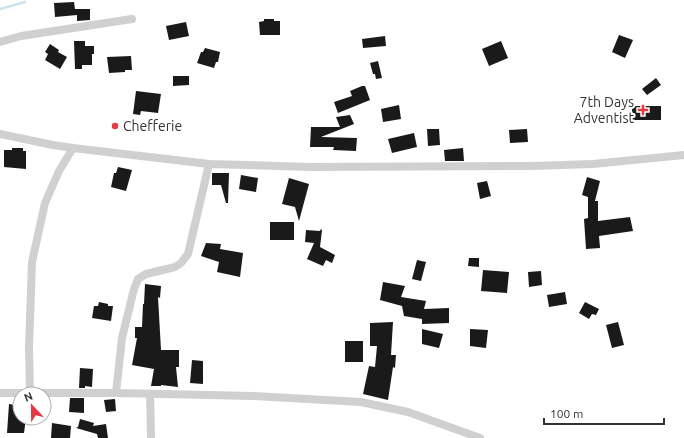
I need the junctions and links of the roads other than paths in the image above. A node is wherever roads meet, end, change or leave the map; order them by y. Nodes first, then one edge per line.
1 (132, 19) dead end
2 (0, 42) edge
3 (0, 134) edge
4 (74, 148) junction
5 (684, 155) edge
6 (209, 164) junction
7 (30, 386) edge
8 (0, 393) edge
9 (12, 393) edge
10 (52, 393) edge
11 (116, 393) junction
12 (150, 394) junction
13 (151, 438) edge
14 (480, 438) edge

1 - 2 street
3 - 4 street
4 - 6 street
4 - 7 street
5 - 6 street
6 - 11 street
8 - 9 street
10 - 11 street
11 - 12 street
12 - 13 street
12 - 14 street

